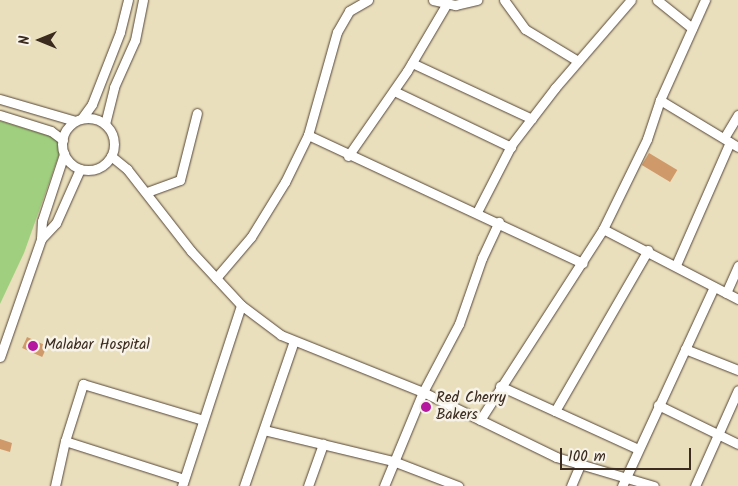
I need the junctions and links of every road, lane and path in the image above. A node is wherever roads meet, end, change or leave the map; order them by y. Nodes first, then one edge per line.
1 (128, 0) edge
2 (143, 0) edge
3 (368, 0) edge
4 (432, 0) edge
5 (477, 0) edge
6 (504, 0) edge
7 (632, 0) edge
8 (657, 0) edge
9 (705, 0) edge
10 (447, 3) junction
11 (692, 28) junction
12 (578, 61) junction
13 (412, 63) junction
14 (394, 91) junction
15 (0, 99) edge
16 (660, 100) junction
17 (197, 113) dead end
18 (0, 115) edge
19 (738, 115) edge
20 (532, 119) junction
21 (79, 120) junction
22 (105, 124) junction
23 (308, 135) junction
24 (63, 140) junction
25 (730, 142) edge
26 (511, 148) junction
27 (64, 154) junction
28 (111, 156) junction
29 (348, 156) junction
30 (80, 169) junction
31 (147, 192) junction
32 (477, 212) junction
33 (499, 222) junction
34 (603, 229) junction
35 (41, 238) junction
36 (648, 250) junction
37 (584, 263) junction
38 (676, 265) junction
39 (738, 266) edge
40 (216, 278) junction
41 (714, 287) junction
42 (726, 293) junction
43 (738, 299) edge
44 (241, 305) junction
45 (294, 341) junction
46 (685, 349) junction
47 (0, 357) edge
48 (738, 370) edge
49 (500, 386) junction
50 (738, 390) edge
51 (423, 392) junction
52 (658, 406) junction
53 (555, 411) junction
54 (203, 420) junction
55 (480, 420) junction
56 (264, 430) junction
57 (718, 434) junction
58 (65, 441) junction
59 (323, 444) junction
60 (738, 444) edge
61 (638, 449) junction
62 (393, 461) junction
63 (580, 463) junction
64 (626, 476) junction
65 (183, 483) edge
66 (446, 484) edge
67 (55, 486) edge
68 (244, 486) edge
69 (308, 486) edge
70 (384, 486) edge
71 (458, 486) edge
72 (571, 486) edge
73 (622, 486) edge
74 (654, 486) edge
75 (695, 486) edge

1 - 21 street
2 - 22 street
3 - 23 street
4 - 10 street
5 - 10 street
6 - 12 street
7 - 12 street
8 - 11 street
9 - 11 street
10 - 13 street
11 - 16 street
12 - 20 street
13 - 14 street
13 - 20 street
14 - 26 street
14 - 29 street
15 - 21 street
16 - 25 street
16 - 34 street
17 - 31 street
18 - 24 street
19 - 25 street
20 - 26 street
21 - 22 street
21 - 24 street
22 - 28 street
23 - 29 street
23 - 40 street
24 - 27 street
25 - 38 street
26 - 32 street
27 - 30 street
27 - 35 street
28 - 30 street
28 - 31 street
29 - 32 street
30 - 35 street
31 - 40 street
32 - 33 street
33 - 37 street
33 - 51 street
34 - 36 street
34 - 37 street
35 - 47 street
36 - 38 street
36 - 53 street
37 - 49 street
38 - 41 street
39 - 42 street
40 - 44 street
41 - 42 street
41 - 46 street
42 - 43 street
44 - 45 street
44 - 54 street
45 - 51 street
45 - 56 street
46 - 48 street
46 - 52 street
49 - 53 street
49 - 55 street
50 - 57 street
51 - 55 street
51 - 62 street
52 - 57 street
52 - 61 street
53 - 61 street
54 - 58 street
54 - 65 street
55 - 63 street
56 - 59 street
56 - 68 street
57 - 60 street
57 - 75 street
58 - 65 street
58 - 67 street
59 - 62 street
59 - 69 street
61 - 64 street
62 - 66 street
62 - 70 street
63 - 64 street
63 - 72 street
64 - 73 street
64 - 74 street
66 - 71 street

